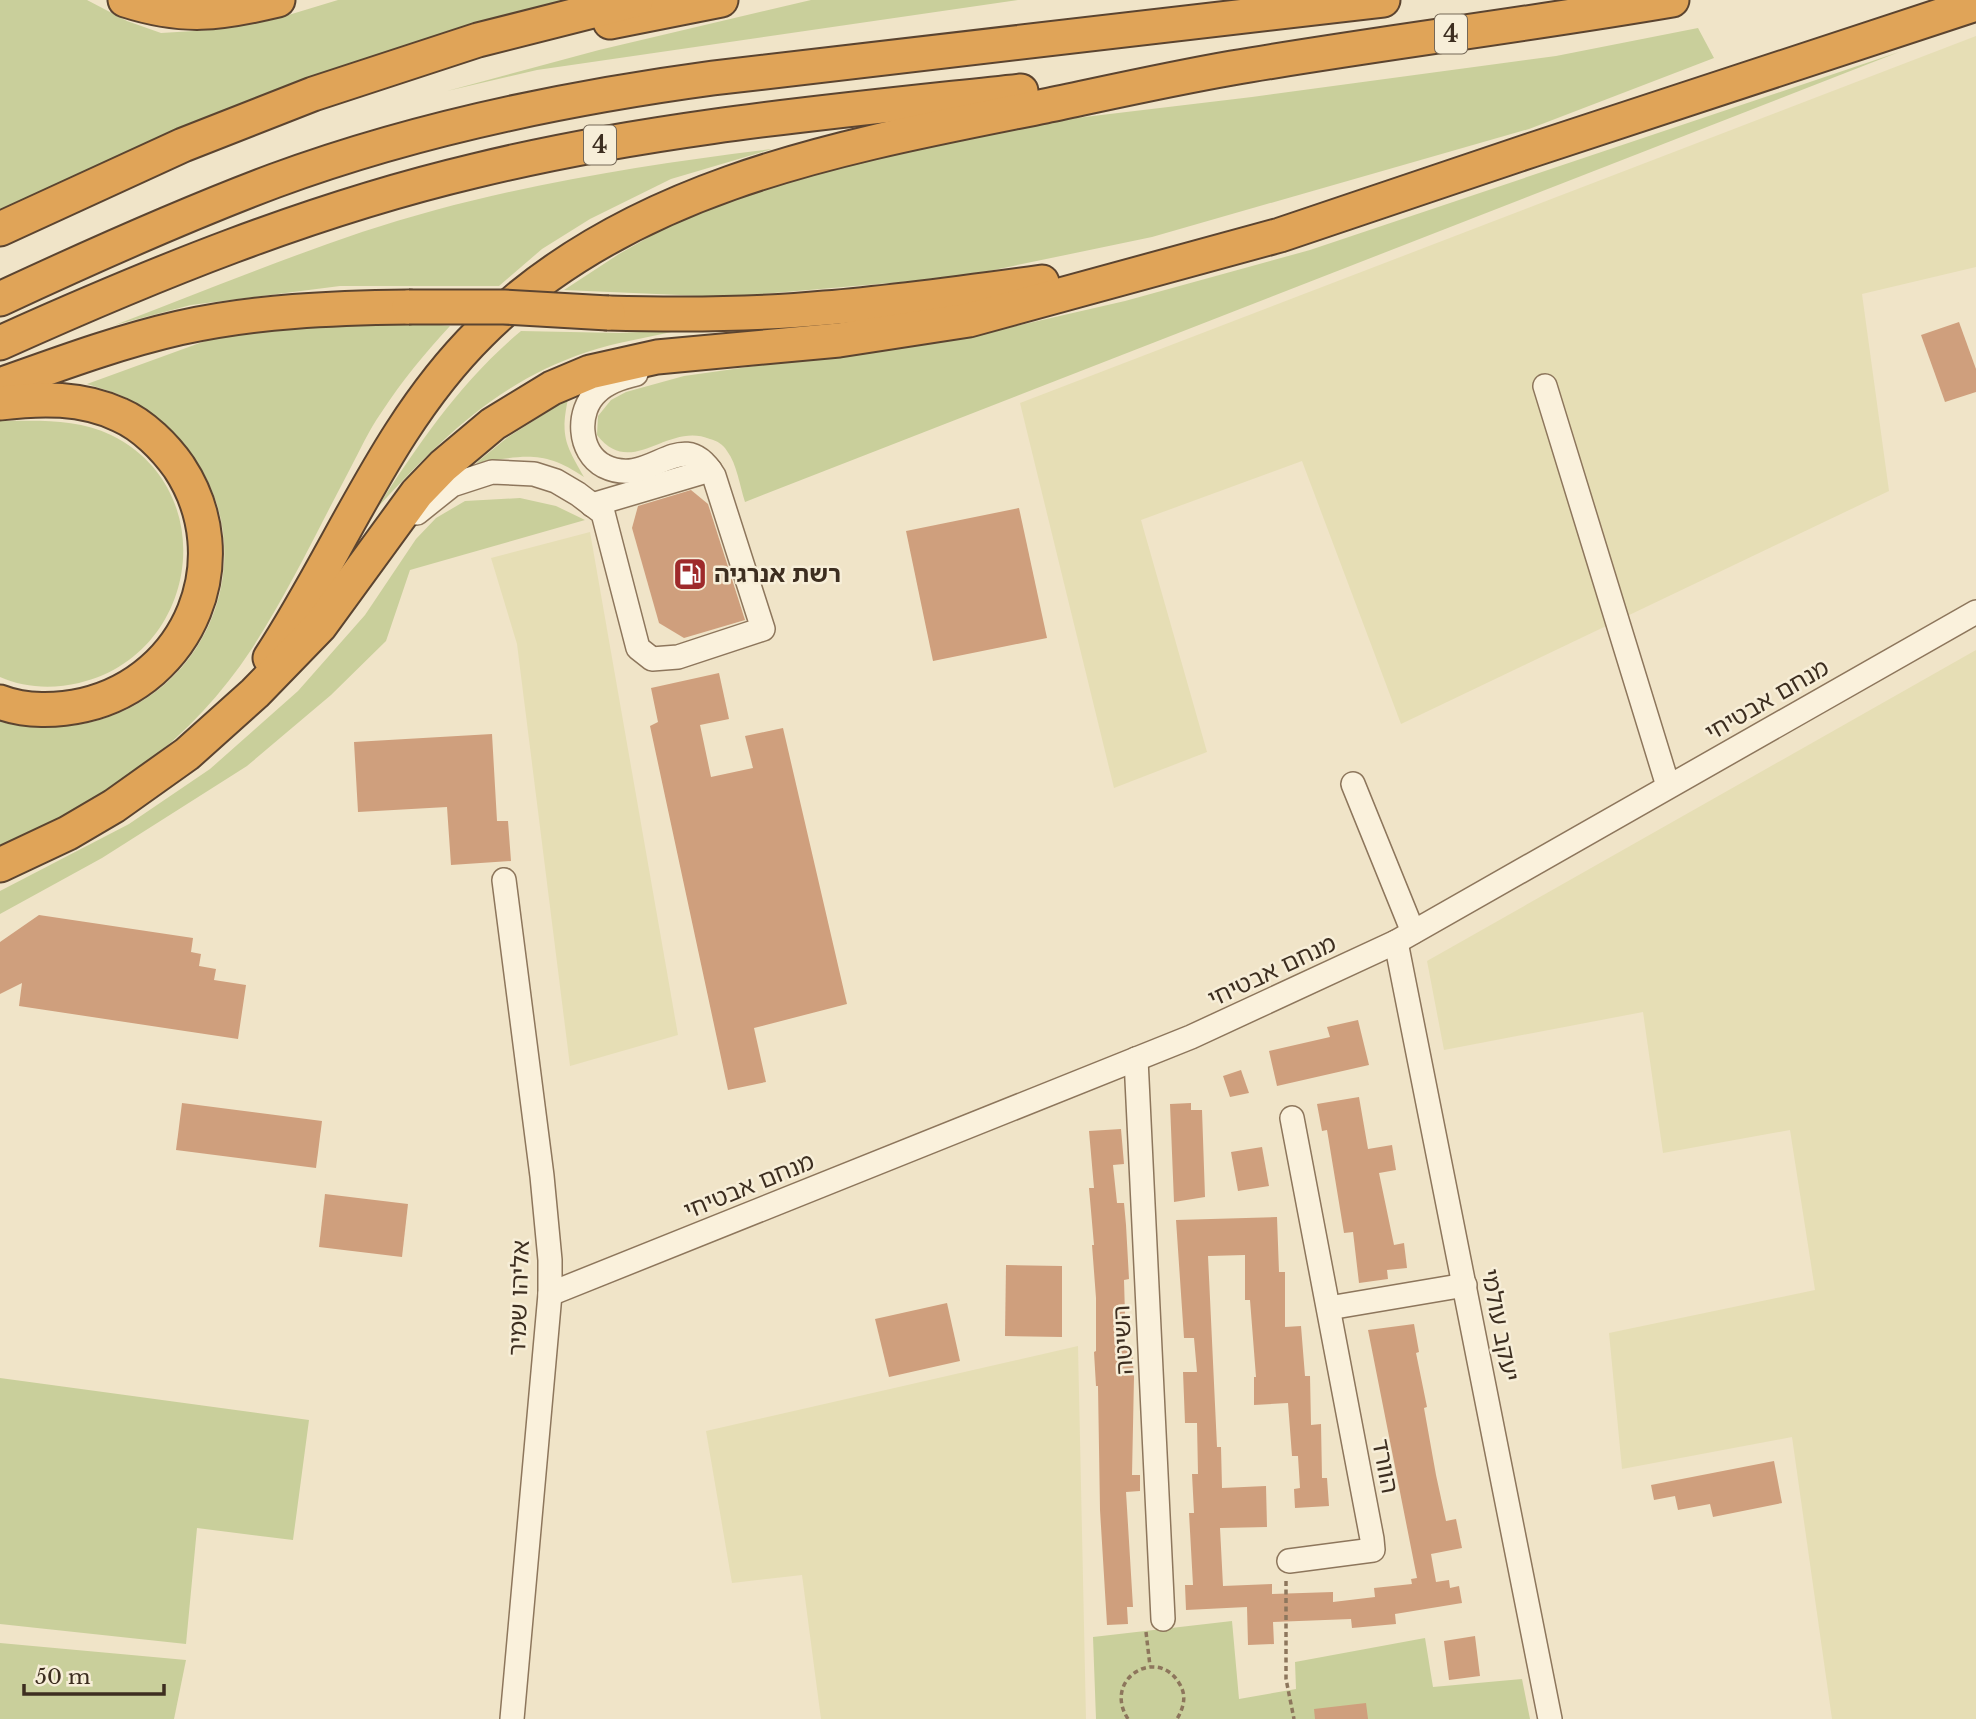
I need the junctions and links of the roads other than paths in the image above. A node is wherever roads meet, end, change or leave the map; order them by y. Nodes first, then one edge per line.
1 (125, 0) edge
2 (278, 0) edge
3 (636, 0) edge
4 (720, 0) edge
5 (1183, 0) edge
6 (1383, 0) edge
7 (1672, 0) edge
8 (1928, 0) edge
9 (1976, 4) edge
10 (478, 40) junction
11 (887, 58) junction
12 (1229, 69) junction
13 (1532, 150) junction
14 (0, 229) edge
15 (1210, 255) junction
16 (0, 299) edge
17 (0, 343) edge
18 (736, 351) junction
19 (0, 385) edge
20 (1545, 386) dead end
21 (0, 403) edge
22 (710, 470) junction
23 (592, 505) junction
24 (358, 573) junction
25 (1976, 612) edge
26 (0, 702) edge
27 (230, 714) junction
28 (1353, 784) dead end
29 (1668, 786) junction
30 (0, 865) edge
31 (504, 880) dead end
32 (1405, 937) junction
33 (1136, 1059) junction
34 (1292, 1118) dead end
35 (1465, 1285) junction
36 (550, 1294) junction
37 (1329, 1308) junction
38 (1289, 1561) road end
39 (1163, 1619) road end
40 (512, 1719) edge
41 (1550, 1719) edge

1 - 2 highway
3 - 10 highway
4 - 10 highway
5 - 11 highway
6 - 11 highway, 4
7 - 12 highway, 4
8 - 13 highway
9 - 13 highway
10 - 14 highway
11 - 16 highway, 4
12 - 17 highway, 4
12 - 27 highway
13 - 15 highway
15 - 18 highway
15 - 19 highway, bridge
18 - 22 street
18 - 24 highway
20 - 29 street
21 - 26 highway
22 - 23 street
22 - 23 street
23 - 24 street
24 - 27 highway
25 - 29 street, מנחם אבטיחי
27 - 30 highway
28 - 32 street, יעקב עולמי
29 - 32 street, מנחם אבטיחי
31 - 36 street, אליהו שמיר
32 - 33 street, מנחם אבטיחי
32 - 35 street, יעקב עולמי
33 - 36 street, מנחם אבטיחי
33 - 39 street, השיטה
34 - 37 street, הוורד
35 - 37 street
35 - 41 street, יעקב עולמי
36 - 40 street, אליהו שמיר
37 - 38 street, הוורד

